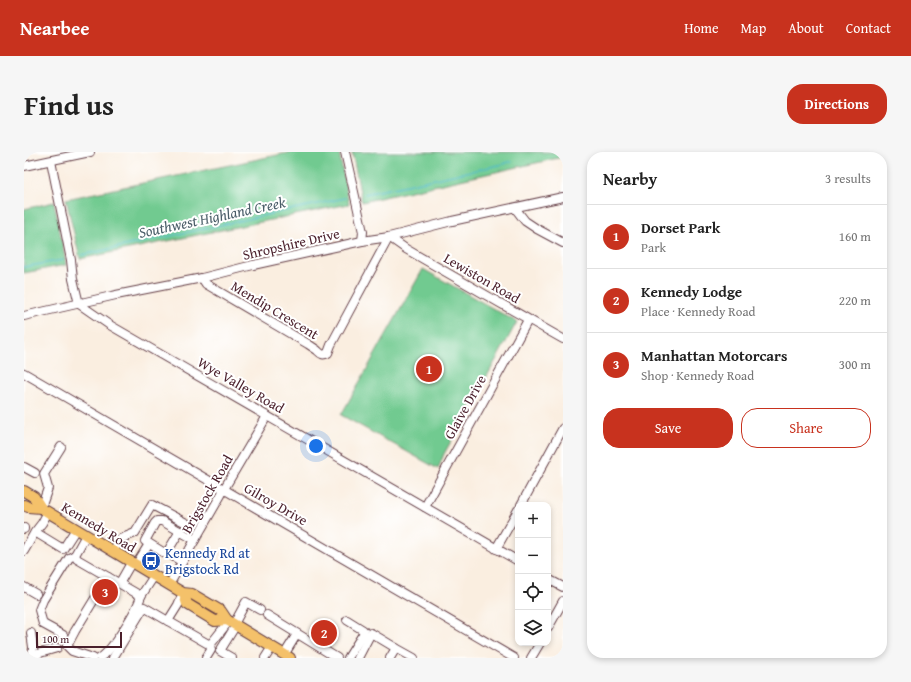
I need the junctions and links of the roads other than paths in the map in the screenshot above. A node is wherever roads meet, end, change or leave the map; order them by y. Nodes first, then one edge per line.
1 (90, 152) edge
2 (345, 152) edge
3 (51, 160) junction
4 (24, 166) edge
5 (563, 196) edge
6 (515, 208) junction
7 (389, 238) junction
8 (362, 241) junction
9 (563, 243) edge
10 (202, 278) junction
11 (79, 304) junction
12 (24, 316) edge
13 (528, 320) junction
14 (563, 339) edge
15 (24, 373) edge
16 (267, 416) junction
17 (563, 428) edge
18 (61, 447) dead end
19 (24, 466) edge
20 (35, 473) dead end
21 (224, 489) junction
22 (24, 491) edge
23 (523, 502) edge
24 (425, 506) junction
25 (25, 509) edge
26 (45, 510) junction
27 (515, 515) edge
28 (188, 524) dead end
29 (76, 529) junction
30 (180, 531) junction
31 (35, 532) junction
32 (86, 535) junction
33 (195, 540) junction
34 (149, 544) junction
35 (496, 549) junction
36 (24, 551) edge
37 (113, 552) junction
38 (166, 554) junction
39 (75, 555) junction
40 (515, 559) edge
41 (182, 562) junction
42 (134, 564) junction
43 (154, 576) junction
44 (108, 578) junction
45 (551, 581) edge
46 (119, 584) junction
47 (169, 585) junction
48 (24, 587) edge
49 (563, 587) edge
50 (36, 594) dead end
51 (184, 594) junction
52 (141, 596) junction
53 (563, 602) edge
54 (347, 620) dead end
55 (168, 621) junction
56 (231, 623) junction
57 (551, 623) edge
58 (31, 633) dead end
59 (297, 634) junction
60 (63, 635) dead end
61 (210, 645) junction
62 (538, 646) edge
63 (272, 647) junction
64 (57, 648) dead end
65 (396, 648) junction
66 (287, 656) edge
67 (32, 658) edge
68 (93, 658) edge
69 (100, 658) edge
70 (113, 658) edge
71 (206, 658) edge
72 (232, 658) edge
73 (266, 658) edge
74 (337, 658) edge
75 (348, 658) edge
76 (358, 658) edge
77 (390, 658) edge
78 (414, 658) edge
79 (514, 658) edge
80 (531, 658) edge

1 - 3 street
2 - 8 street
3 - 4 street
3 - 11 street
5 - 6 street, Shropshire Drive
6 - 7 street, Shropshire Drive
6 - 9 street
7 - 8 street, Shropshire Drive
7 - 10 street, Mendip Crescent
7 - 13 street, Lewiston Road
8 - 10 street, Shropshire Drive
10 - 11 street, Shropshire Drive
11 - 12 street, Shropshire Drive
11 - 16 street, Wye Valley Road
13 - 14 street, Lewiston Road
13 - 24 street, Glaive Drive
15 - 21 street, Gilroy Drive
16 - 21 street, Brigstock Road
16 - 24 street, Wye Valley Road
17 - 23 street
18 - 26 street
19 - 20 street
21 - 33 street, Brigstock Road
21 - 79 street, Gilroy Drive
22 - 26 main road, Kennedy Road
24 - 35 street, Wye Valley Road
25 - 26 main road, Kennedy Road
26 - 29 main road, Kennedy Road
26 - 31 street
27 - 35 street
28 - 37 street
29 - 31 street
29 - 32 main road, Kennedy Road
30 - 33 street
30 - 34 street
30 - 38 street
31 - 36 street
32 - 37 main road, Kennedy Road
32 - 39 street
33 - 41 street, Brigstock Road
34 - 38 street
34 - 42 street
35 - 40 street, Wye Valley Road
37 - 42 main road, Kennedy Road
38 - 41 street
39 - 44 street
39 - 60 street
41 - 47 street, Brigstock Road
42 - 43 main road, Kennedy Road
42 - 46 street
43 - 47 main road, Kennedy Road
43 - 52 street
44 - 46 street
44 - 68 street
45 - 49 street
46 - 52 street
47 - 51 main road, Kennedy Road
48 - 50 street
51 - 55 street
51 - 56 main road, Kennedy Road
52 - 69 street
53 - 57 street
54 - 75 street
55 - 61 street
55 - 70 street
56 - 59 street
56 - 61 street
56 - 63 main road, Kennedy Road
56 - 72 street
58 - 67 street
59 - 66 street
59 - 74 street
61 - 71 street
62 - 80 street
63 - 66 main road, Kennedy Road
63 - 73 street
64 - 67 street
65 - 76 street
65 - 77 street
65 - 78 street

